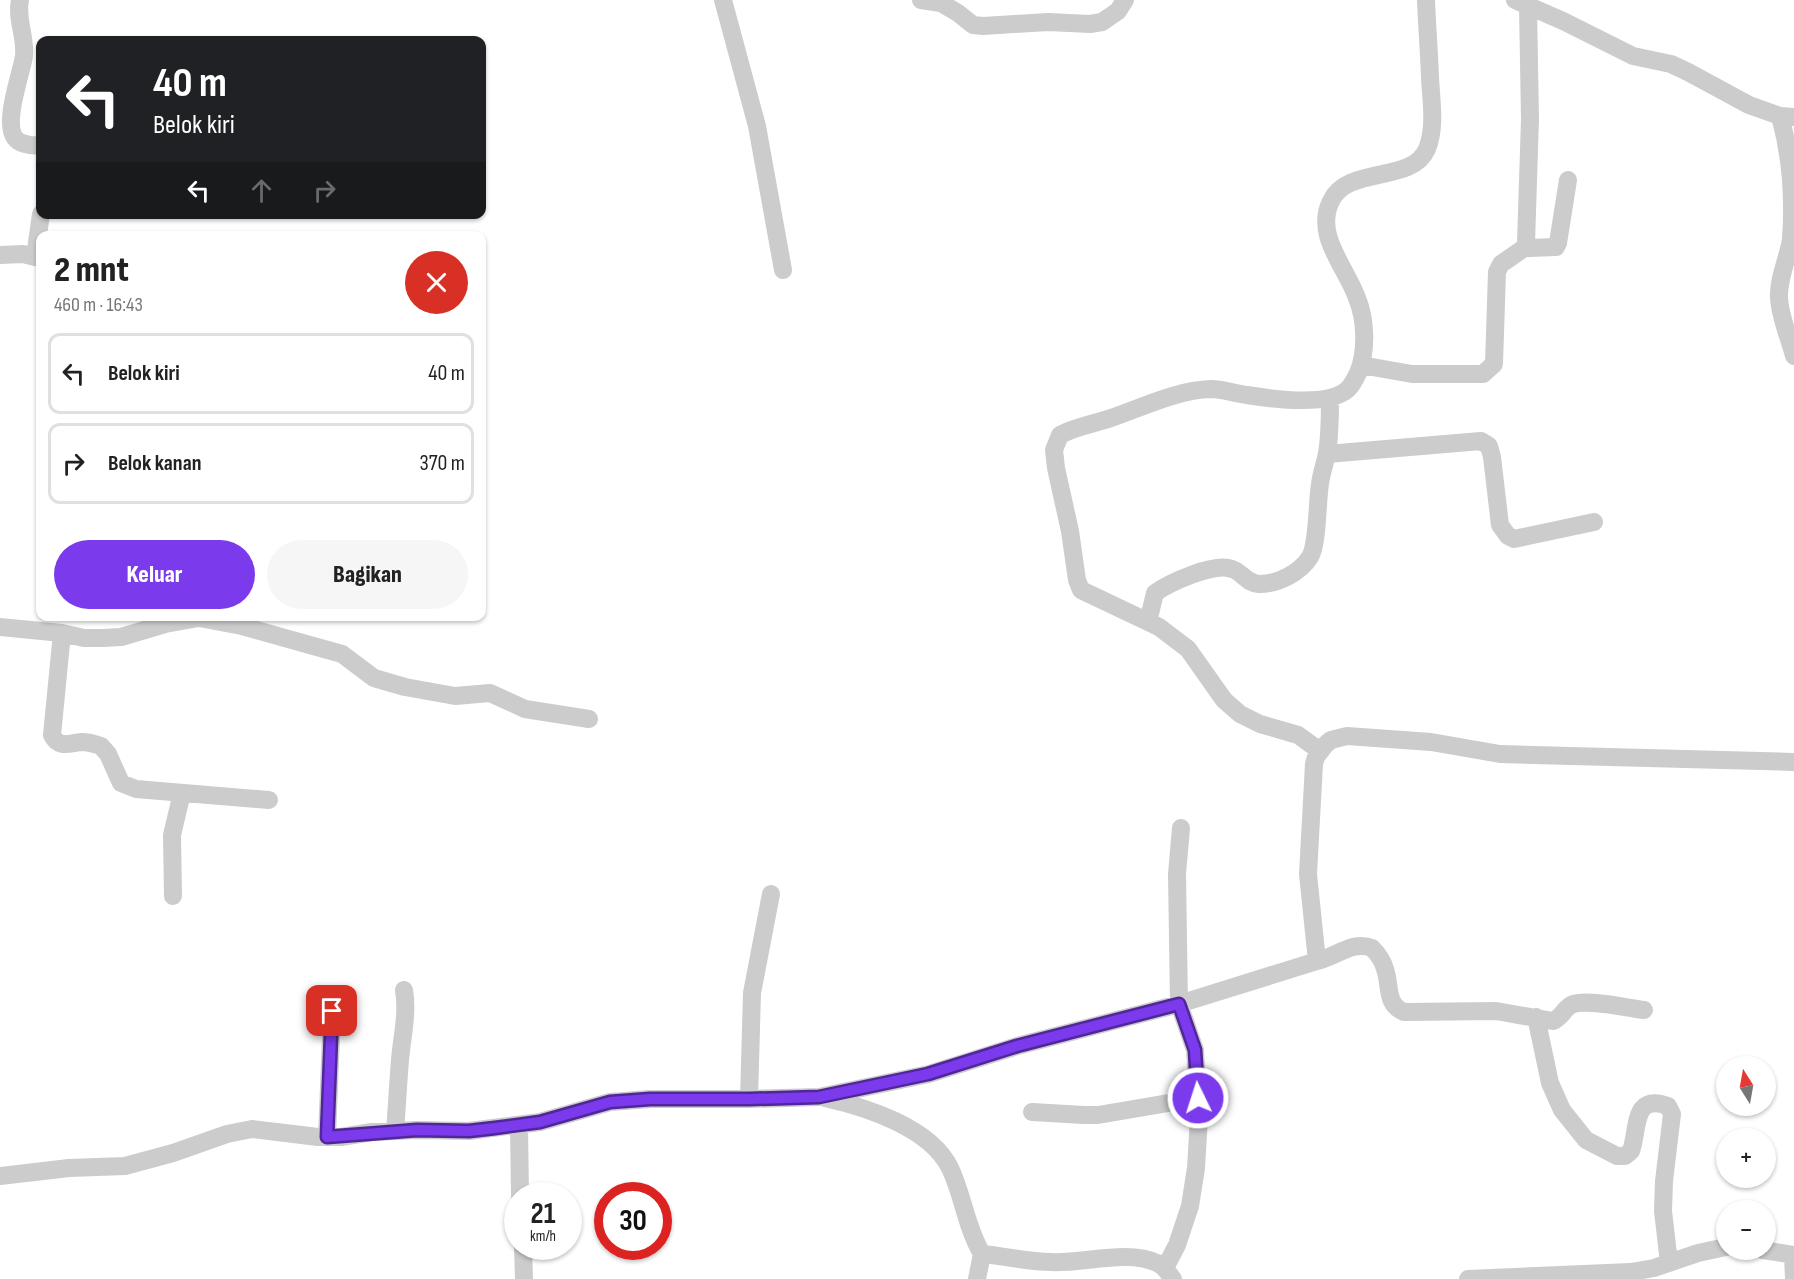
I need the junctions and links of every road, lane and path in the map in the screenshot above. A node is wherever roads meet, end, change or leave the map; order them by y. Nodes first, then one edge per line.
1 (20, 0) edge
2 (723, 0) edge
3 (921, 0) edge
4 (1125, 0) edge
5 (1426, 0) edge
6 (1521, 3) edge
7 (1787, 116) edge
8 (36, 145) edge
9 (1568, 180) dead end
10 (1527, 246) junction
11 (36, 252) edge
12 (0, 255) edge
13 (783, 270) dead end
14 (1794, 356) edge
15 (1361, 365) junction
16 (1330, 398) junction
17 (1327, 454) junction
18 (1593, 522) dead end
19 (162, 621) edge
20 (220, 621) edge
21 (1148, 622) junction
22 (0, 627) edge
23 (62, 633) junction
24 (589, 719) dead end
25 (1320, 751) junction
26 (1794, 762) edge
27 (182, 793) junction
28 (269, 800) dead end
29 (1181, 828) dead end
30 (771, 894) dead end
31 (173, 896) dead end
32 (1317, 961) junction
33 (404, 990) dead end
34 (1179, 1004) junction
35 (1644, 1010) dead end
36 (332, 1011) dead end
37 (1536, 1017) junction
38 (819, 1097) junction
39 (1198, 1098) junction
40 (749, 1099) junction
41 (1032, 1112) dead end
42 (519, 1125) junction
43 (395, 1131) junction
44 (327, 1137) junction
45 (0, 1176) edge
46 (520, 1182) edge
47 (1716, 1248) edge
48 (1776, 1252) edge
49 (982, 1254) junction
50 (1793, 1255) edge
51 (523, 1260) edge
52 (1670, 1263) junction
53 (1169, 1274) edge
54 (524, 1279) edge
55 (977, 1279) edge
56 (1468, 1279) edge
57 (1794, 1279) edge

1 - 8 street
2 - 13 street
3 - 4 street
5 - 15 street
6 - 7 street
6 - 10 street
7 - 14 street
9 - 10 street
10 - 15 street
11 - 12 street
15 - 16 street
16 - 17 street
16 - 21 street
17 - 18 street
17 - 21 street
19 - 23 street
20 - 24 street
21 - 25 street
22 - 23 street
23 - 27 street
25 - 26 street
25 - 32 street
27 - 28 street
27 - 31 street
29 - 34 street
30 - 40 street
32 - 34 street
32 - 37 street
33 - 43 street
34 - 38 street
34 - 39 street
35 - 37 street
36 - 44 street
37 - 52 street
38 - 40 street
38 - 49 street
39 - 41 street
39 - 53 street
40 - 42 street
42 - 43 street
42 - 46 street
43 - 44 street
44 - 45 street
47 - 52 street
48 - 50 street
49 - 53 street
49 - 55 street
50 - 57 street
51 - 54 street
52 - 56 street

